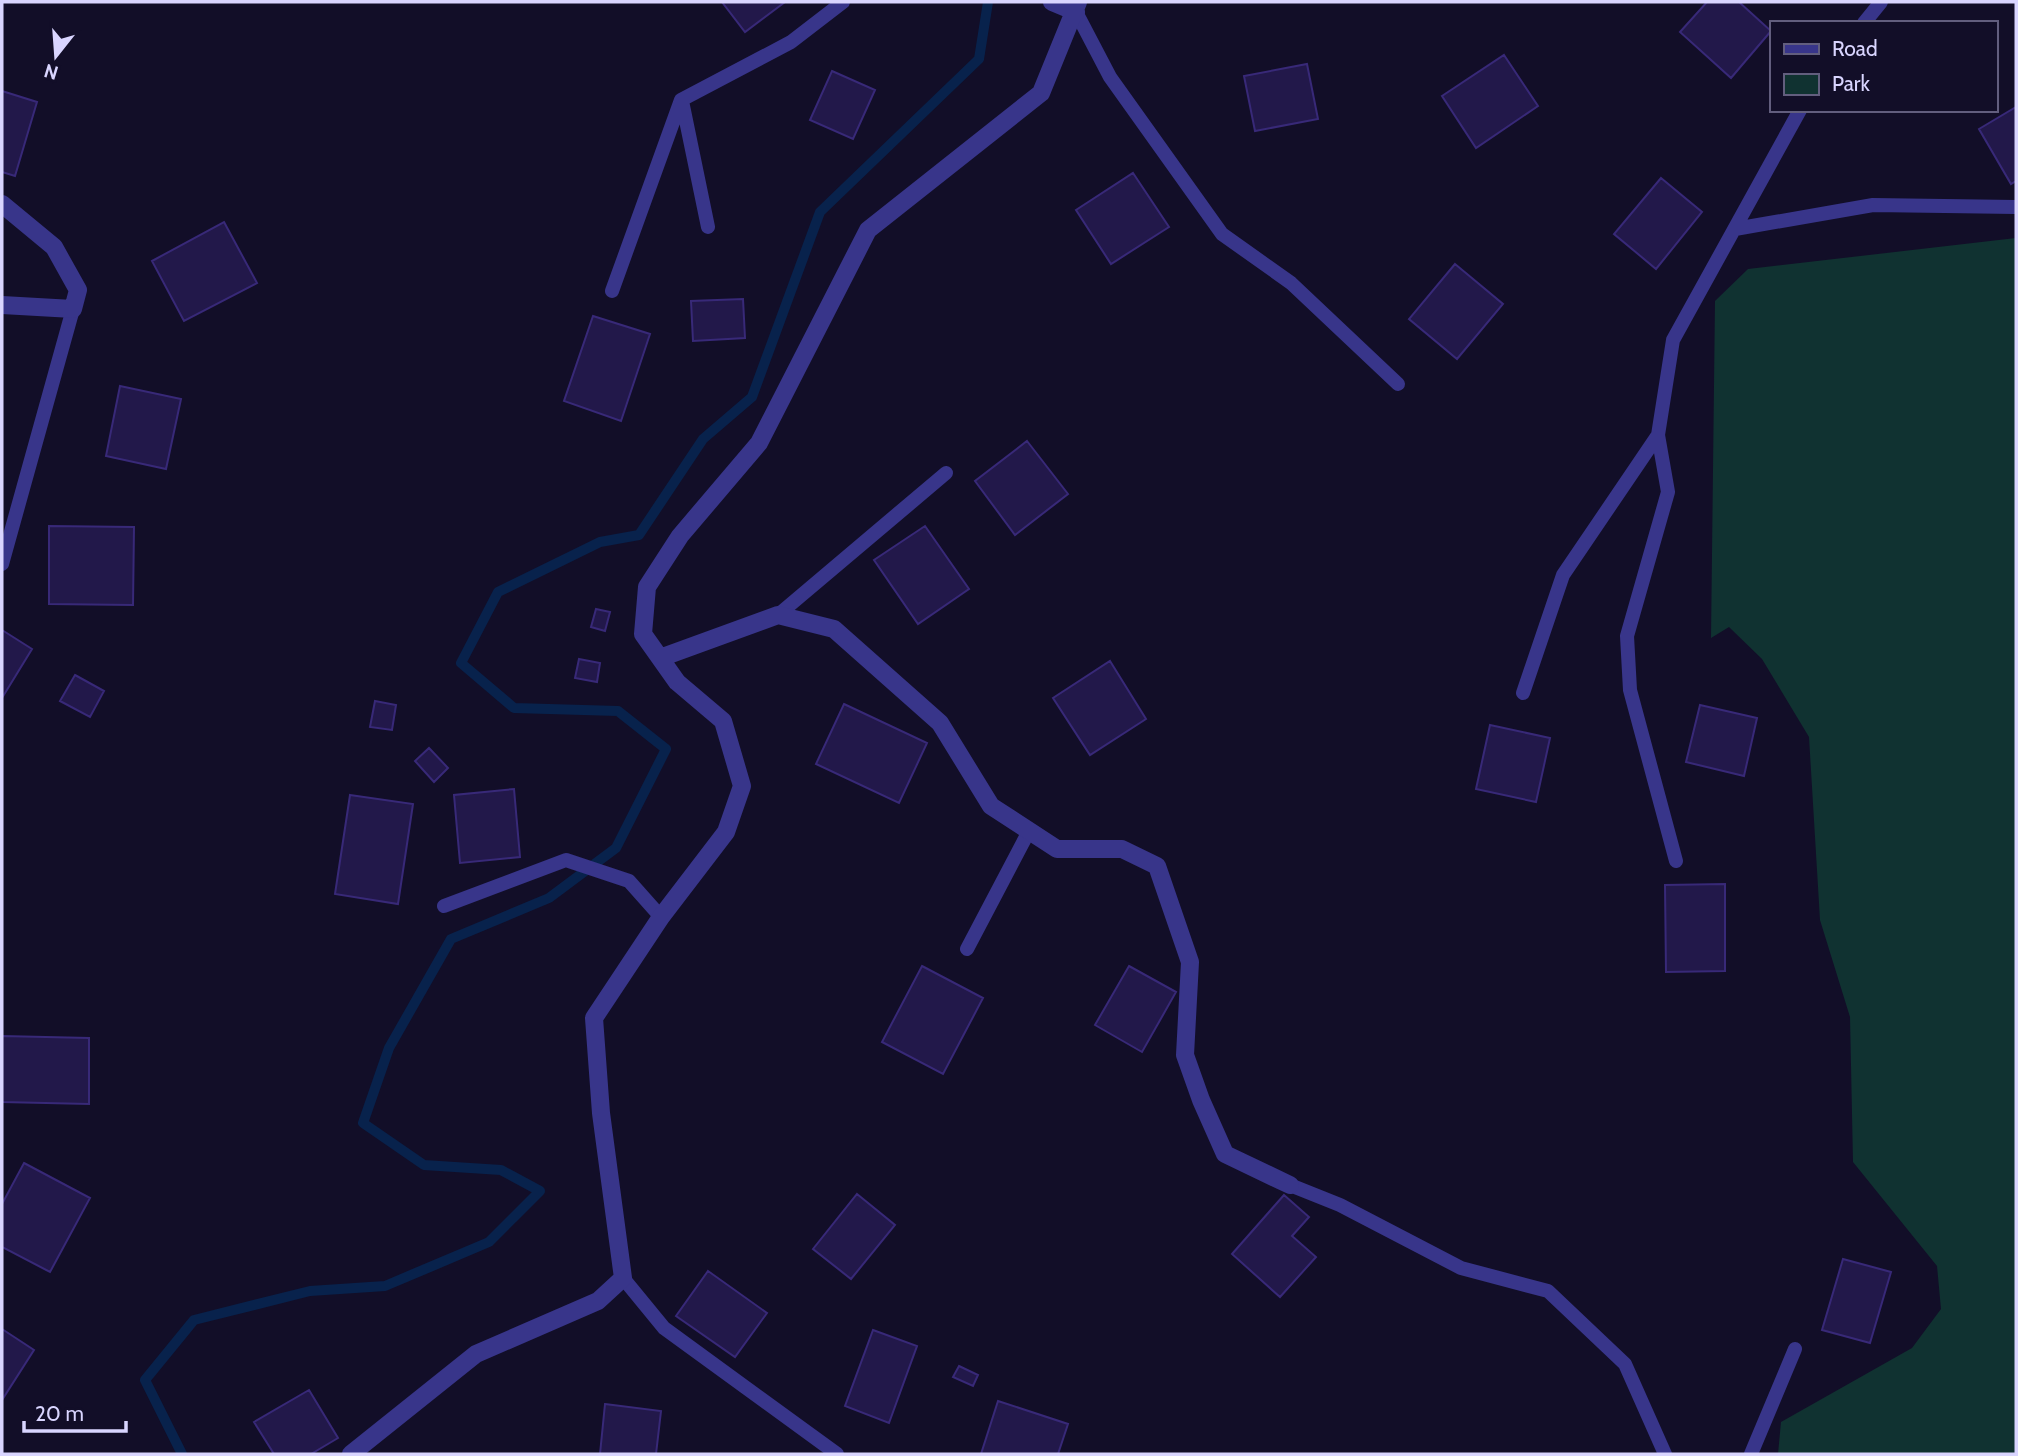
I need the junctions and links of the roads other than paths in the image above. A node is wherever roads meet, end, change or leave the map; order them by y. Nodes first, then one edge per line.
1 (843, 2) edge
2 (1052, 2) edge
3 (1881, 2) edge
4 (1077, 7) edge
5 (1866, 21) edge
6 (681, 100) junction
7 (1799, 112) edge
8 (2, 204) edge
9 (2016, 207) edge
10 (708, 227) dead end
11 (1735, 229) junction
12 (612, 291) dead end
13 (2, 305) edge
14 (73, 309) junction
15 (1398, 384) dead end
16 (1658, 435) junction
17 (946, 473) dead end
18 (2, 564) edge
19 (778, 615) junction
20 (660, 658) junction
21 (1523, 693) dead end
22 (1028, 831) junction
23 (1676, 861) dead end
24 (444, 906) dead end
25 (661, 918) junction
26 (967, 949) dead end
27 (1290, 1185) joint
28 (623, 1278) junction
29 (1794, 1349) dead end
30 (351, 1454) edge
31 (837, 1454) edge
32 (1665, 1454) edge
33 (1751, 1454) edge

1 - 6 lane
2 - 4 street
3 - 5 lane
4 - 15 lane
4 - 20 street
6 - 10 lane
6 - 12 lane
7 - 11 lane
8 - 14 street
9 - 11 lane
11 - 16 lane
13 - 14 street
14 - 18 lane
16 - 21 lane
16 - 23 lane
17 - 19 lane
19 - 20 street
19 - 22 street
20 - 25 street
22 - 26 lane
22 - 27 street
24 - 25 lane
25 - 28 street
27 - 32 lane
28 - 30 street
28 - 31 lane
29 - 33 lane

